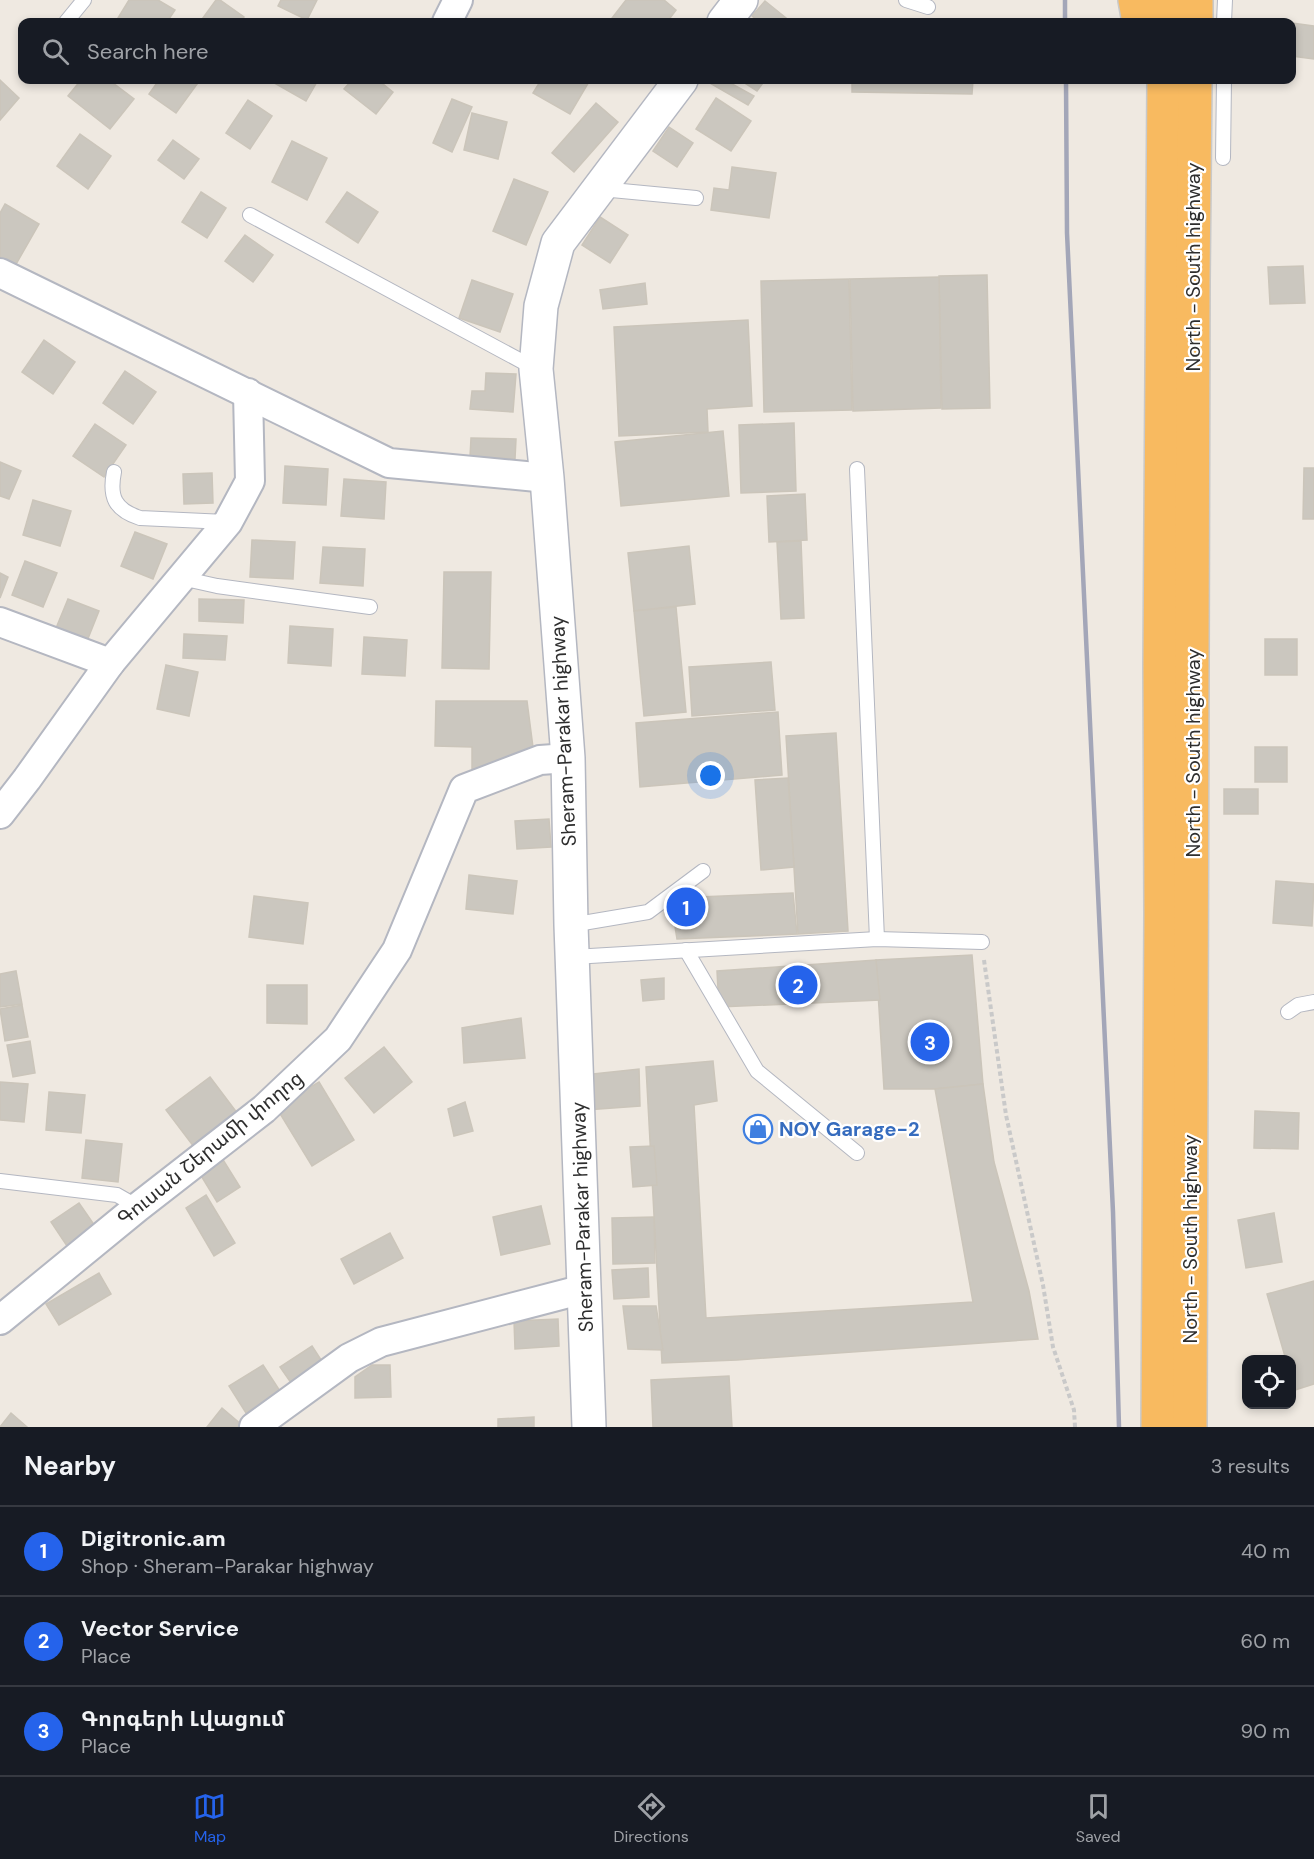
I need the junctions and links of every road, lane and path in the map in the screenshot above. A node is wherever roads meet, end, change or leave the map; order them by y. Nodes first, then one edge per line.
1 (84, 0) edge
2 (458, 0) edge
3 (741, 0) edge
4 (906, 0) edge
5 (1135, 0) edge
6 (1164, 0) edge
7 (1196, 0) edge
8 (1225, 0) edge
9 (928, 7) dead end
10 (69, 18) edge
11 (449, 18) edge
12 (727, 18) edge
13 (1138, 18) edge
14 (1164, 18) edge
15 (1196, 18) edge
16 (1224, 18) edge
17 (678, 84) edge
18 (1164, 84) edge
19 (1195, 84) edge
20 (1224, 84) edge
21 (1223, 158) dead end
22 (599, 189) junction
23 (696, 198) dead end
24 (250, 215) dead end
25 (0, 273) edge
26 (536, 369) junction
27 (248, 393) junction
28 (857, 469) dead end
29 (114, 472) dead end
30 (547, 478) junction
31 (228, 522) junction
32 (181, 578) junction
33 (370, 607) dead end
34 (0, 622) edge
35 (110, 663) junction
36 (568, 758) junction
37 (0, 814) edge
38 (704, 871) dead end
39 (877, 939) junction
40 (572, 941) junction
41 (982, 942) joint
42 (686, 950) junction
43 (1314, 1002) edge
44 (1288, 1012) dead end
45 (857, 1153) dead end
46 (0, 1181) edge
47 (138, 1207) junction
48 (584, 1289) junction
49 (0, 1320) edge
50 (254, 1427) edge
51 (589, 1427) edge
52 (1075, 1427) edge
53 (1158, 1427) edge
54 (1190, 1427) edge

1 - 10 lane
2 - 11 street
3 - 12 street
4 - 9 lane
5 - 13 highway
6 - 14 highway
7 - 15 highway
8 - 16 lane
17 - 22 street, Sheram-Parakar highway
18 - 53 highway, North - South highway
19 - 54 highway, North - South highway
20 - 21 lane
22 - 23 lane
22 - 26 street, Sheram-Parakar highway
24 - 26 lane
25 - 27 street
26 - 30 street, Sheram-Parakar highway
27 - 30 street
27 - 31 street
28 - 39 lane
29 - 31 lane
30 - 36 street, Sheram-Parakar highway
31 - 32 street
32 - 33 lane
32 - 35 street
34 - 35 street
35 - 37 street
36 - 40 street, Sheram-Parakar highway
36 - 47 street, Գուսան Շերամի փողոց
38 - 40 lane
39 - 41 lane
39 - 42 lane
40 - 42 lane
40 - 48 street, Sheram-Parakar highway
41 - 52 path
42 - 45 lane
43 - 44 lane
46 - 47 lane
47 - 49 street, Գուսան Շերամի փողոց
48 - 50 street
48 - 51 street, Sheram-Parakar highway

